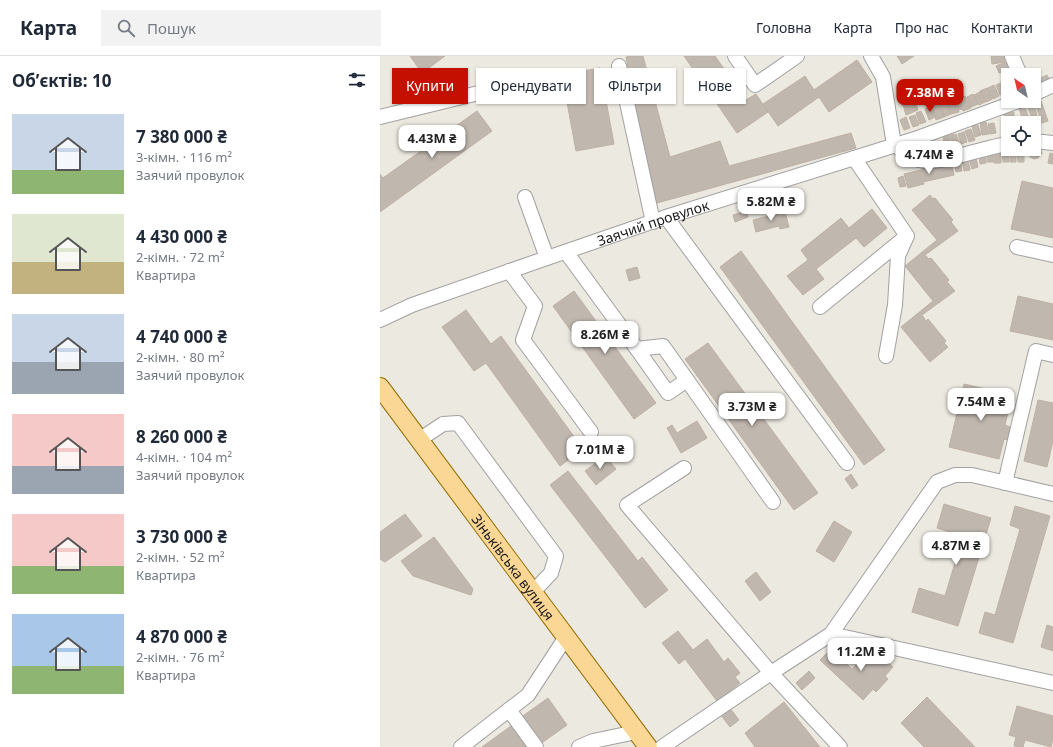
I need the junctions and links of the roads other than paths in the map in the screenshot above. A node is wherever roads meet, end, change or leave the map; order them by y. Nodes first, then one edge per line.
1 (735, 56) edge
2 (796, 56) edge
3 (871, 56) edge
4 (1012, 56) edge
5 (619, 66) dead end
6 (1017, 68) edge
7 (1053, 85) edge
8 (1041, 91) edge
9 (476, 94) edge
10 (1001, 108) edge
11 (380, 117) edge
12 (1041, 142) edge
13 (1053, 143) edge
14 (894, 145) junction
15 (1001, 146) edge
16 (854, 158) junction
17 (525, 197) dead end
18 (660, 220) junction
19 (907, 236) junction
20 (1017, 247) dead end
21 (566, 252) junction
22 (1053, 255) edge
23 (547, 258) junction
24 (509, 271) junction
25 (820, 307) dead end
26 (380, 320) edge
27 (637, 349) junction
28 (1053, 355) edge
29 (886, 356) dead end
30 (687, 380) junction
31 (380, 387) edge
32 (592, 432) dead end
33 (419, 440) junction
34 (847, 463) dead end
35 (684, 468) dead end
36 (1005, 483) junction
37 (1053, 494) edge
38 (773, 502) dead end
39 (533, 592) junction
40 (831, 634) junction
41 (566, 637) junction
42 (771, 673) junction
43 (1053, 682) edge
44 (509, 710) junction
45 (636, 732) junction
46 (461, 747) edge
47 (536, 747) edge
48 (579, 747) edge
49 (648, 747) edge
50 (662, 747) edge
51 (840, 747) edge

1 - 2 street
3 - 14 street
4 - 6 street
5 - 18 street
7 - 8 street
9 - 11 street
10 - 14 street, Заячий провулок
12 - 13 street
14 - 15 street
14 - 16 street, Заячий провулок
16 - 18 street, Заячий провулок
16 - 19 street
17 - 23 street
18 - 21 street, Заячий провулок
18 - 34 street
19 - 25 street
19 - 29 street
20 - 22 street
21 - 23 street, Заячий провулок
21 - 27 street
23 - 24 street, Заячий провулок
24 - 26 street, Заячий провулок
24 - 32 street
27 - 30 street
27 - 30 street
28 - 36 street
30 - 38 street
31 - 33 main road, Зіньківська вулиця
33 - 39 main road, Зіньківська вулиця
33 - 39 street
35 - 42 street
36 - 37 street
36 - 40 street
39 - 41 main road, Зіньківська вулиця
40 - 42 street
40 - 43 street
41 - 44 street
41 - 45 main road, Зіньківська вулиця
42 - 50 street
42 - 51 street
44 - 46 street
44 - 47 street
45 - 48 street
45 - 49 main road, Зіньківська вулиця

